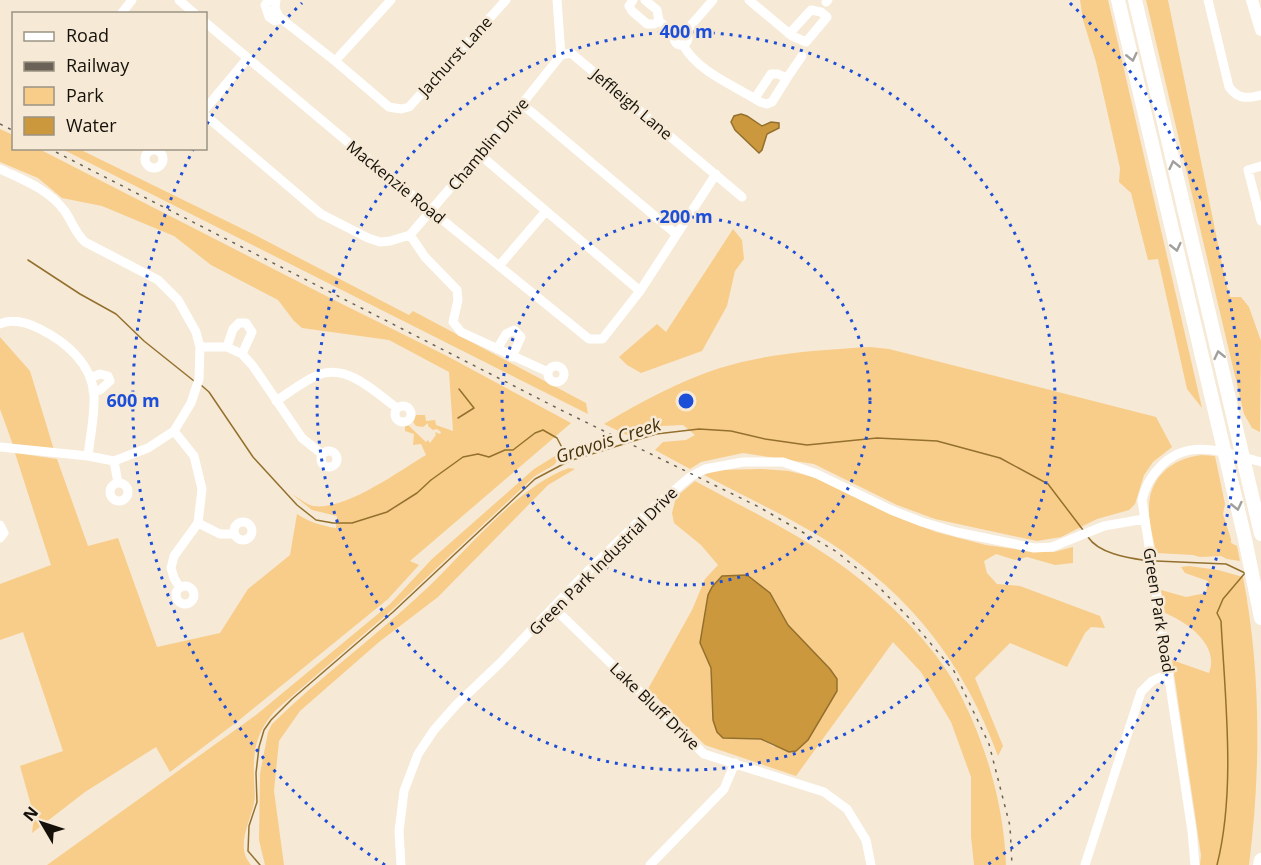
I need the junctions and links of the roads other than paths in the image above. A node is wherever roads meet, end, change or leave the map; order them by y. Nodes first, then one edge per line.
1 (132, 0) edge
2 (179, 0) edge
3 (391, 0) edge
4 (506, 0) edge
5 (557, 0) edge
6 (645, 0) edge
7 (713, 0) edge
8 (750, 0) edge
9 (1118, 0) edge
10 (1135, 0) edge
11 (1208, 0) edge
12 (1252, 0) edge
13 (628, 2) edge
14 (274, 3) edge
15 (123, 12) edge
16 (193, 12) edge
17 (659, 21) junction
18 (207, 24) edge
19 (1261, 30) edge
20 (680, 33) junction
21 (789, 34) dead end
22 (561, 55) junction
23 (802, 56) dead end
24 (247, 59) junction
25 (335, 61) junction
26 (787, 78) junction
27 (1261, 95) edge
28 (754, 98) junction
29 (522, 104) junction
30 (207, 107) edge
31 (207, 117) edge
32 (169, 150) edge
33 (479, 154) junction
34 (163, 156) dead end
35 (1261, 166) edge
36 (0, 169) edge
37 (716, 174) junction
38 (742, 197) dead end
39 (431, 211) junction
40 (546, 211) junction
41 (1261, 221) edge
42 (676, 234) junction
43 (411, 235) junction
44 (499, 266) junction
45 (640, 291) junction
46 (0, 324) edge
47 (200, 347) junction
48 (227, 347) junction
49 (496, 349) junction
50 (242, 354) junction
51 (512, 357) junction
52 (548, 372) dead end
53 (90, 378) junction
54 (93, 391) junction
55 (276, 401) junction
56 (397, 408) dead end
57 (174, 431) junction
58 (0, 447) edge
59 (322, 454) dead end
60 (88, 456) junction
61 (114, 461) junction
62 (1261, 462) edge
63 (118, 483) dead end
64 (1144, 519) junction
65 (198, 523) junction
66 (0, 525) edge
67 (234, 534) dead end
68 (1261, 534) edge
69 (0, 538) edge
70 (180, 588) dead end
71 (554, 608) junction
72 (1261, 615) edge
73 (1169, 673) junction
74 (735, 763) junction
75 (1261, 861) edge
76 (401, 865) edge
77 (650, 865) edge
78 (871, 865) edge
79 (1085, 865) edge
80 (1195, 865) edge
81 (1260, 865) edge

1 - 15 street
2 - 16 street
3 - 25 street
4 - 25 street, Jachurst Lane
5 - 22 street
6 - 17 street
7 - 20 street
8 - 21 street
9 -> 72 highway
68 -> 10 highway
11 - 27 street
12 - 19 main road
13 - 17 street
14 - 25 street
17 - 20 street
18 - 24 street, Mackenzie Road
20 - 28 street
22 - 29 street, Chamblin Drive
22 - 37 street, Jeffleigh Lane
23 - 26 street
24 - 30 street
24 - 39 street, Mackenzie Road
26 - 28 street
26 - 28 street
29 - 33 street, Chamblin Drive
29 - 42 street
31 - 43 street
32 - 34 street
33 - 39 street, Chamblin Drive
33 - 40 street
35 - 41 street
36 - 47 street
37 - 38 street, Jeffleigh Lane
37 - 42 street
39 - 43 street, Chamblin Drive
39 - 44 street, Mackenzie Road
40 - 44 street
40 - 45 street
42 - 45 street
43 - 49 street
44 - 45 street, Mackenzie Road
46 - 53 street
47 - 48 street
47 - 57 street
48 - 50 street
48 - 50 street
49 - 51 street
49 - 51 street
50 - 55 street
51 - 52 street
53 - 54 street
53 - 54 street
54 - 60 street
55 - 56 street
55 - 59 street
57 - 61 street
57 - 65 street
58 - 60 street
60 - 61 street
61 - 63 street
62 - 64 street, Green Park Road
64 - 71 street, Green Park Industrial Drive
64 - 73 street, Green Park Road
65 - 67 street
65 - 70 street
66 - 69 street
71 - 74 street, Lake Bluff Drive
71 - 76 street, Green Park Industrial Drive
73 - 79 street
73 - 80 street, Green Park Road
74 - 77 street
74 - 78 street, Lake Bluff Drive
75 - 81 highway

